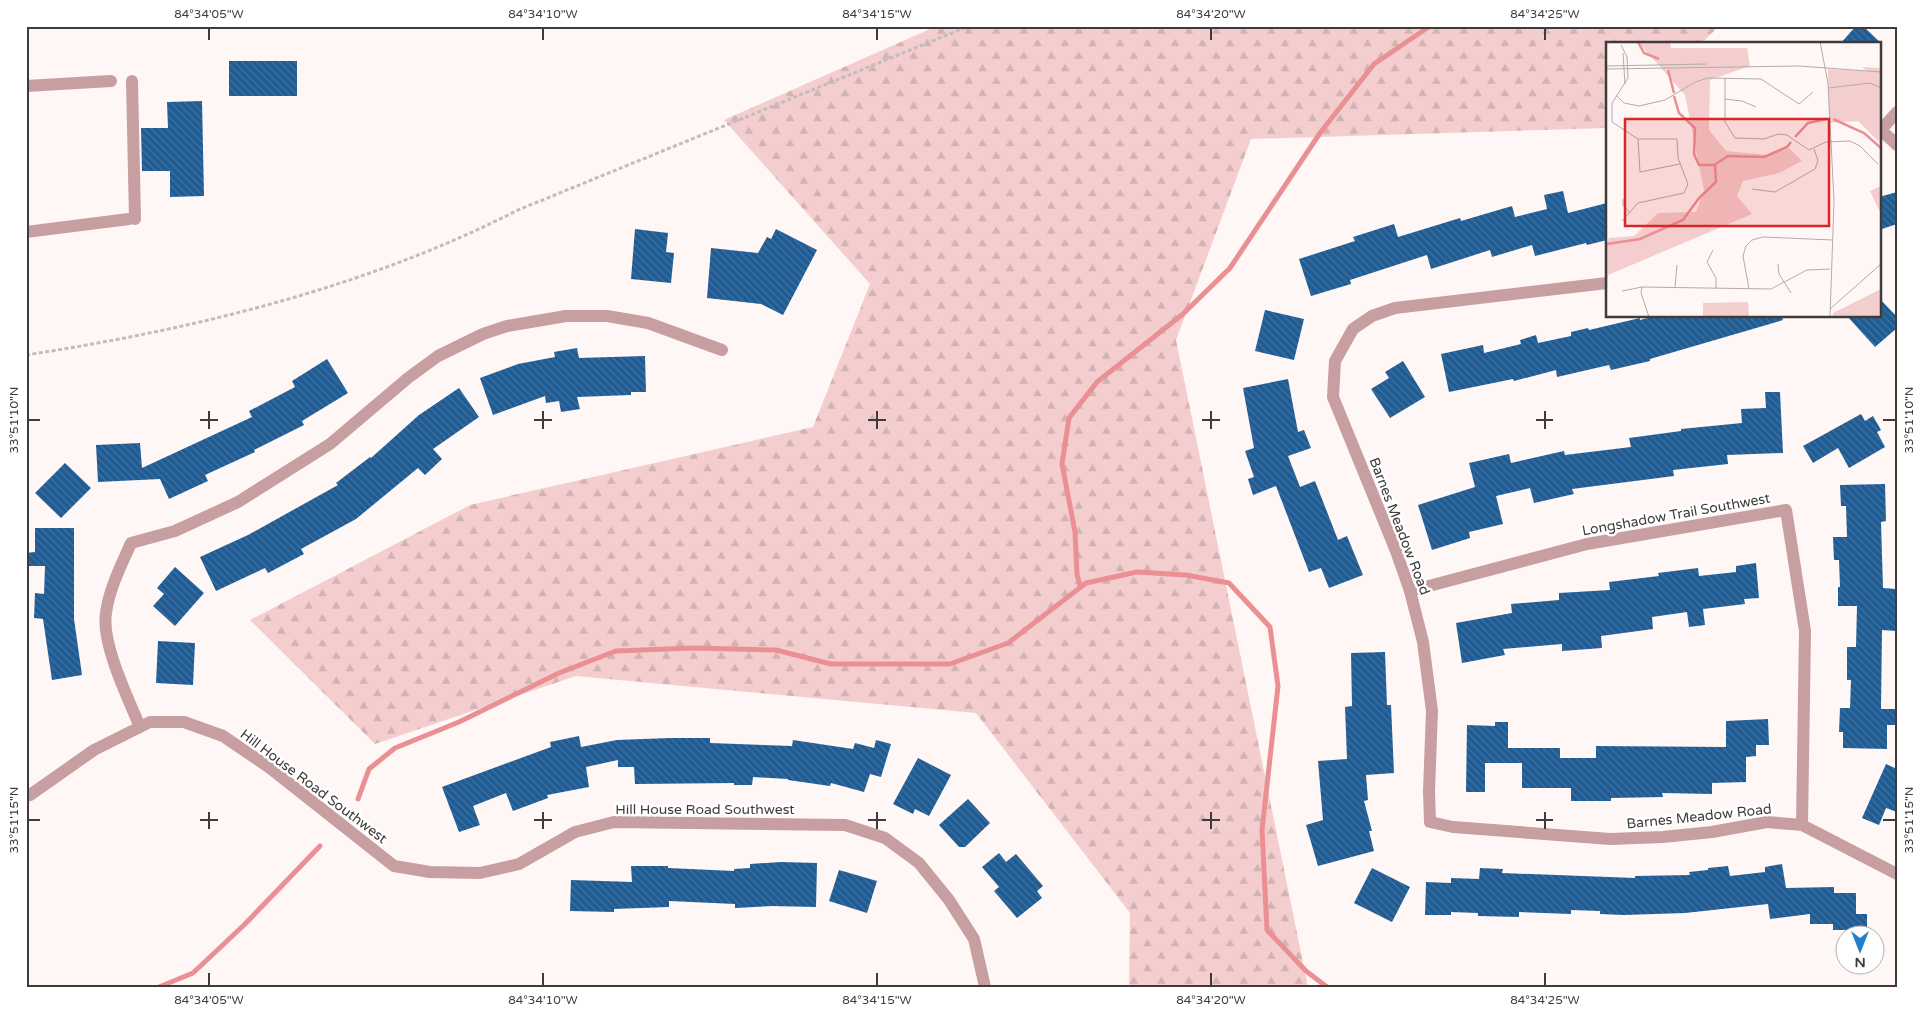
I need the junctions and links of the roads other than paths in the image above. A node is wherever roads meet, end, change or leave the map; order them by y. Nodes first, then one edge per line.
1 (111, 81) dead end
2 (132, 81) dead end
3 (26, 86) edge
4 (1897, 112) edge
5 (1880, 131) edge
6 (1897, 145) edge
7 (26, 232) edge
8 (1606, 283) edge
9 (722, 350) dead end
10 (1410, 591) junction
11 (140, 727) junction
12 (26, 796) edge
13 (1802, 825) junction
14 (1897, 874) edge
15 (985, 987) edge

1 - 3 street
2 - 7 street
4 - 5 street
5 - 6 street
8 - 10 street, Barnes Meadow Road
9 - 11 street
10 - 13 street, Barnes Meadow Road
10 - 13 street, Longshadow Trail Southwest
11 - 12 street, Hill House Road Southwest
11 - 15 street, Hill House Road Southwest
13 - 14 street, Barnes Meadow Road

